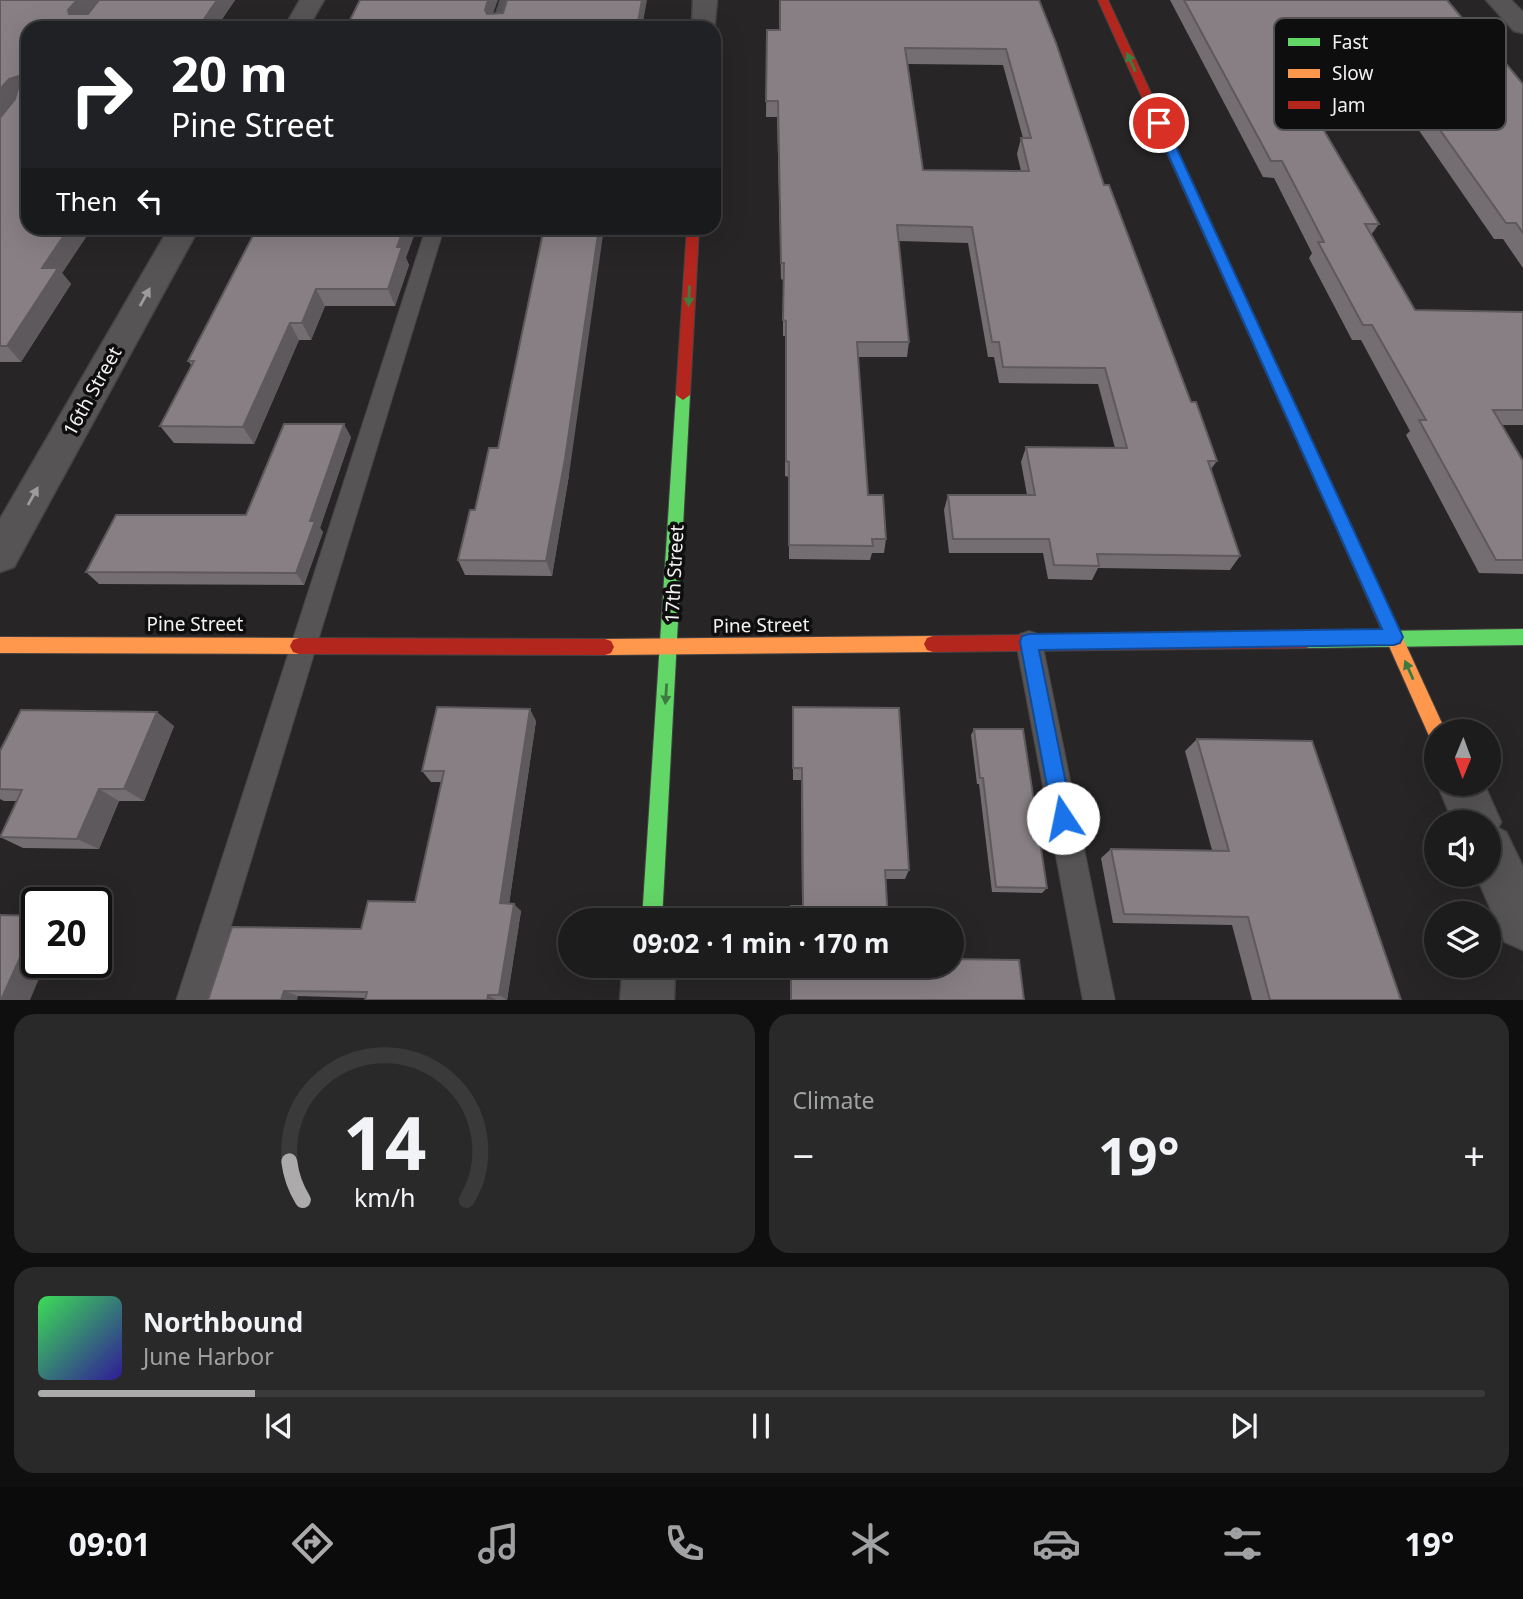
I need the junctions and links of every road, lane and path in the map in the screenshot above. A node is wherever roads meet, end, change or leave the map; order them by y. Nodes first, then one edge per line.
1 (312, 0) edge
2 (507, 0) edge
3 (705, 0) edge
4 (1103, 0) edge
5 (1498, 0) edge
6 (300, 21) edge
7 (500, 21) edge
8 (704, 21) edge
9 (1523, 26) edge
10 (180, 235) edge
11 (433, 235) edge
12 (693, 235) edge
13 (0, 555) edge
14 (1394, 637) junction
15 (1523, 637) edge
16 (1029, 642) junction
17 (0, 645) edge
18 (303, 646) junction
19 (670, 647) junction
20 (1431, 719) edge
21 (1501, 875) edge
22 (653, 908) edge
23 (1523, 924) edge
24 (648, 978) edge
25 (192, 1000) edge
26 (647, 1000) edge
27 (1099, 1000) edge

1 - 6 street
2 - 7 lane
3 - 8 street
14 -> 4 street
5 - 9 street
13 -> 10 street, 16th Street
11 - 18 lane
12 -> 19 street, 17th Street
14 - 15 street, Pine Street
14 - 16 street, Pine Street
20 -> 14 street
16 - 19 street, Pine Street
16 - 27 lane
17 - 18 street, Pine Street
18 - 19 street, Pine Street
18 - 25 lane
19 -> 22 street, 17th Street
21 - 23 street
24 - 26 street

